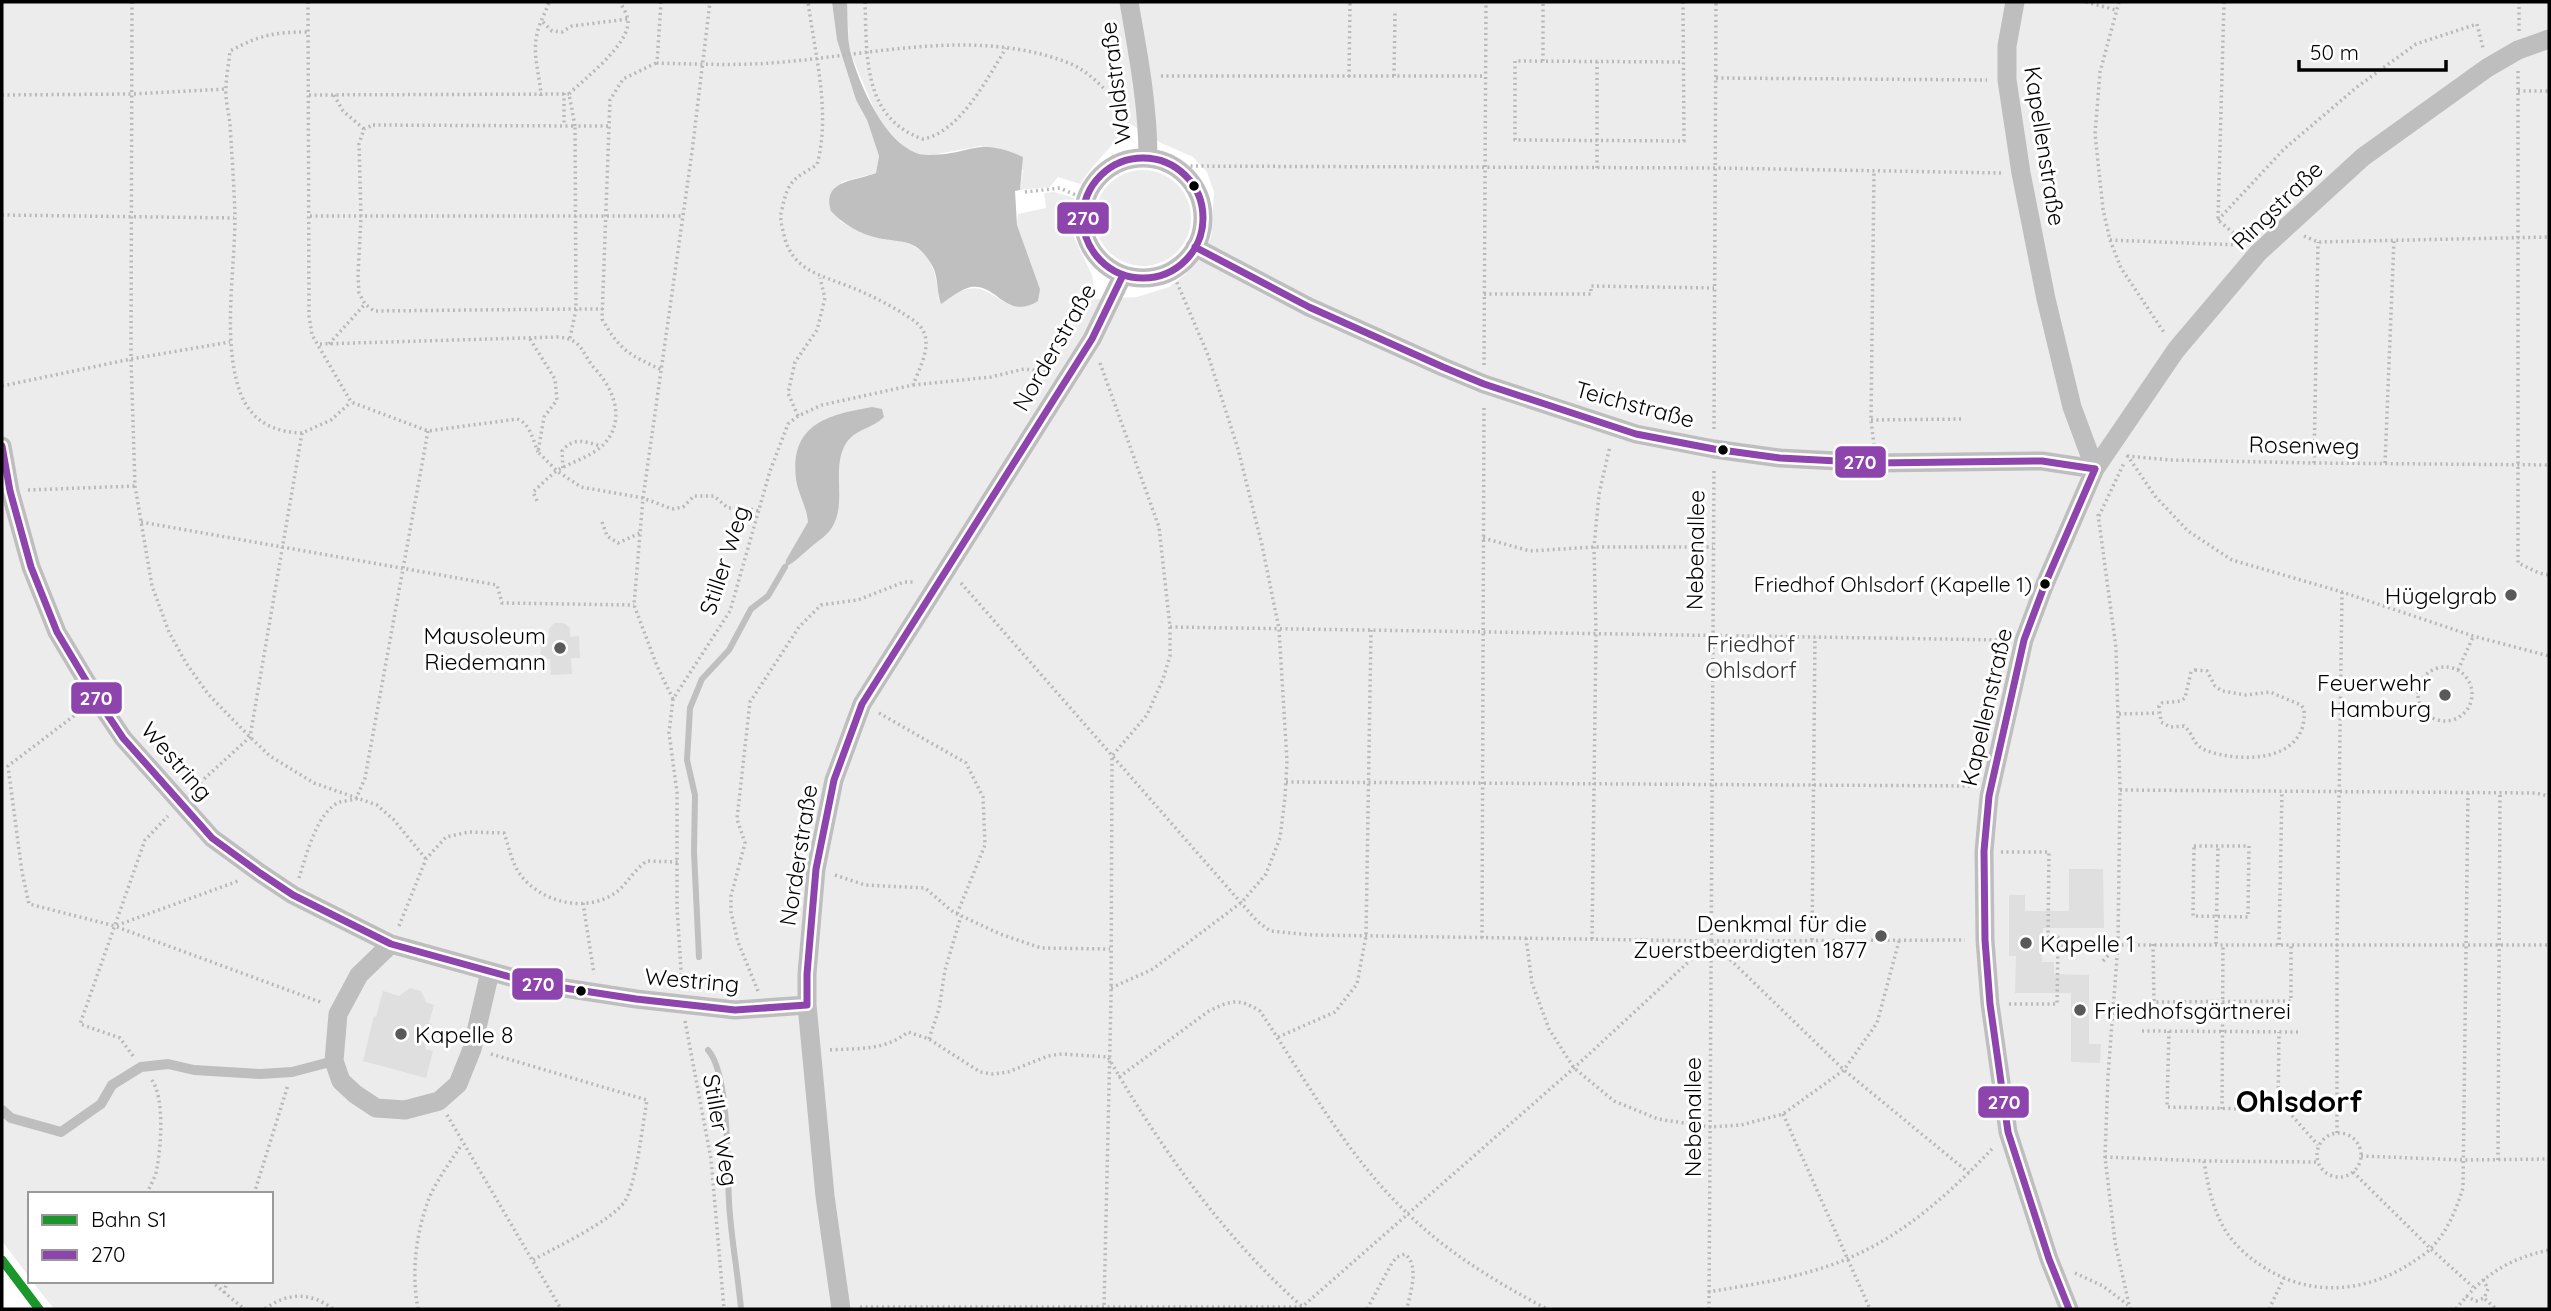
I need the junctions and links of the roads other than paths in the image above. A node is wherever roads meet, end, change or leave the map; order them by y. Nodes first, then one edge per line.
1 (1129, 2) edge
2 (2015, 2) edge
3 (2549, 39) edge
4 (1148, 158) junction
5 (1195, 247) junction
6 (1123, 275) junction
7 (2, 446) edge
8 (2095, 469) junction
9 (391, 944) junction
10 (490, 972) junction
11 (807, 1005) junction
12 (334, 1061) junction
13 (2, 1110) edge
14 (840, 1308) edge
15 (2069, 1309) edge

1 - 4 street, Waldstraße
2 - 8 street, Kapellenstraße
3 - 8 street, Ringstraße
4 - 5 street, Waldstraße
4 - 6 street, Waldstraße
5 - 6 street
5 - 8 street, Teichstraße
6 - 11 street, Norderstraße
7 - 9 street, Westring
8 - 15 street, Kapellenstraße
9 - 10 street, Westring
9 - 12 street
10 - 11 street, Westring
10 - 12 street
11 - 14 street, Norderstraße
12 - 13 lane

